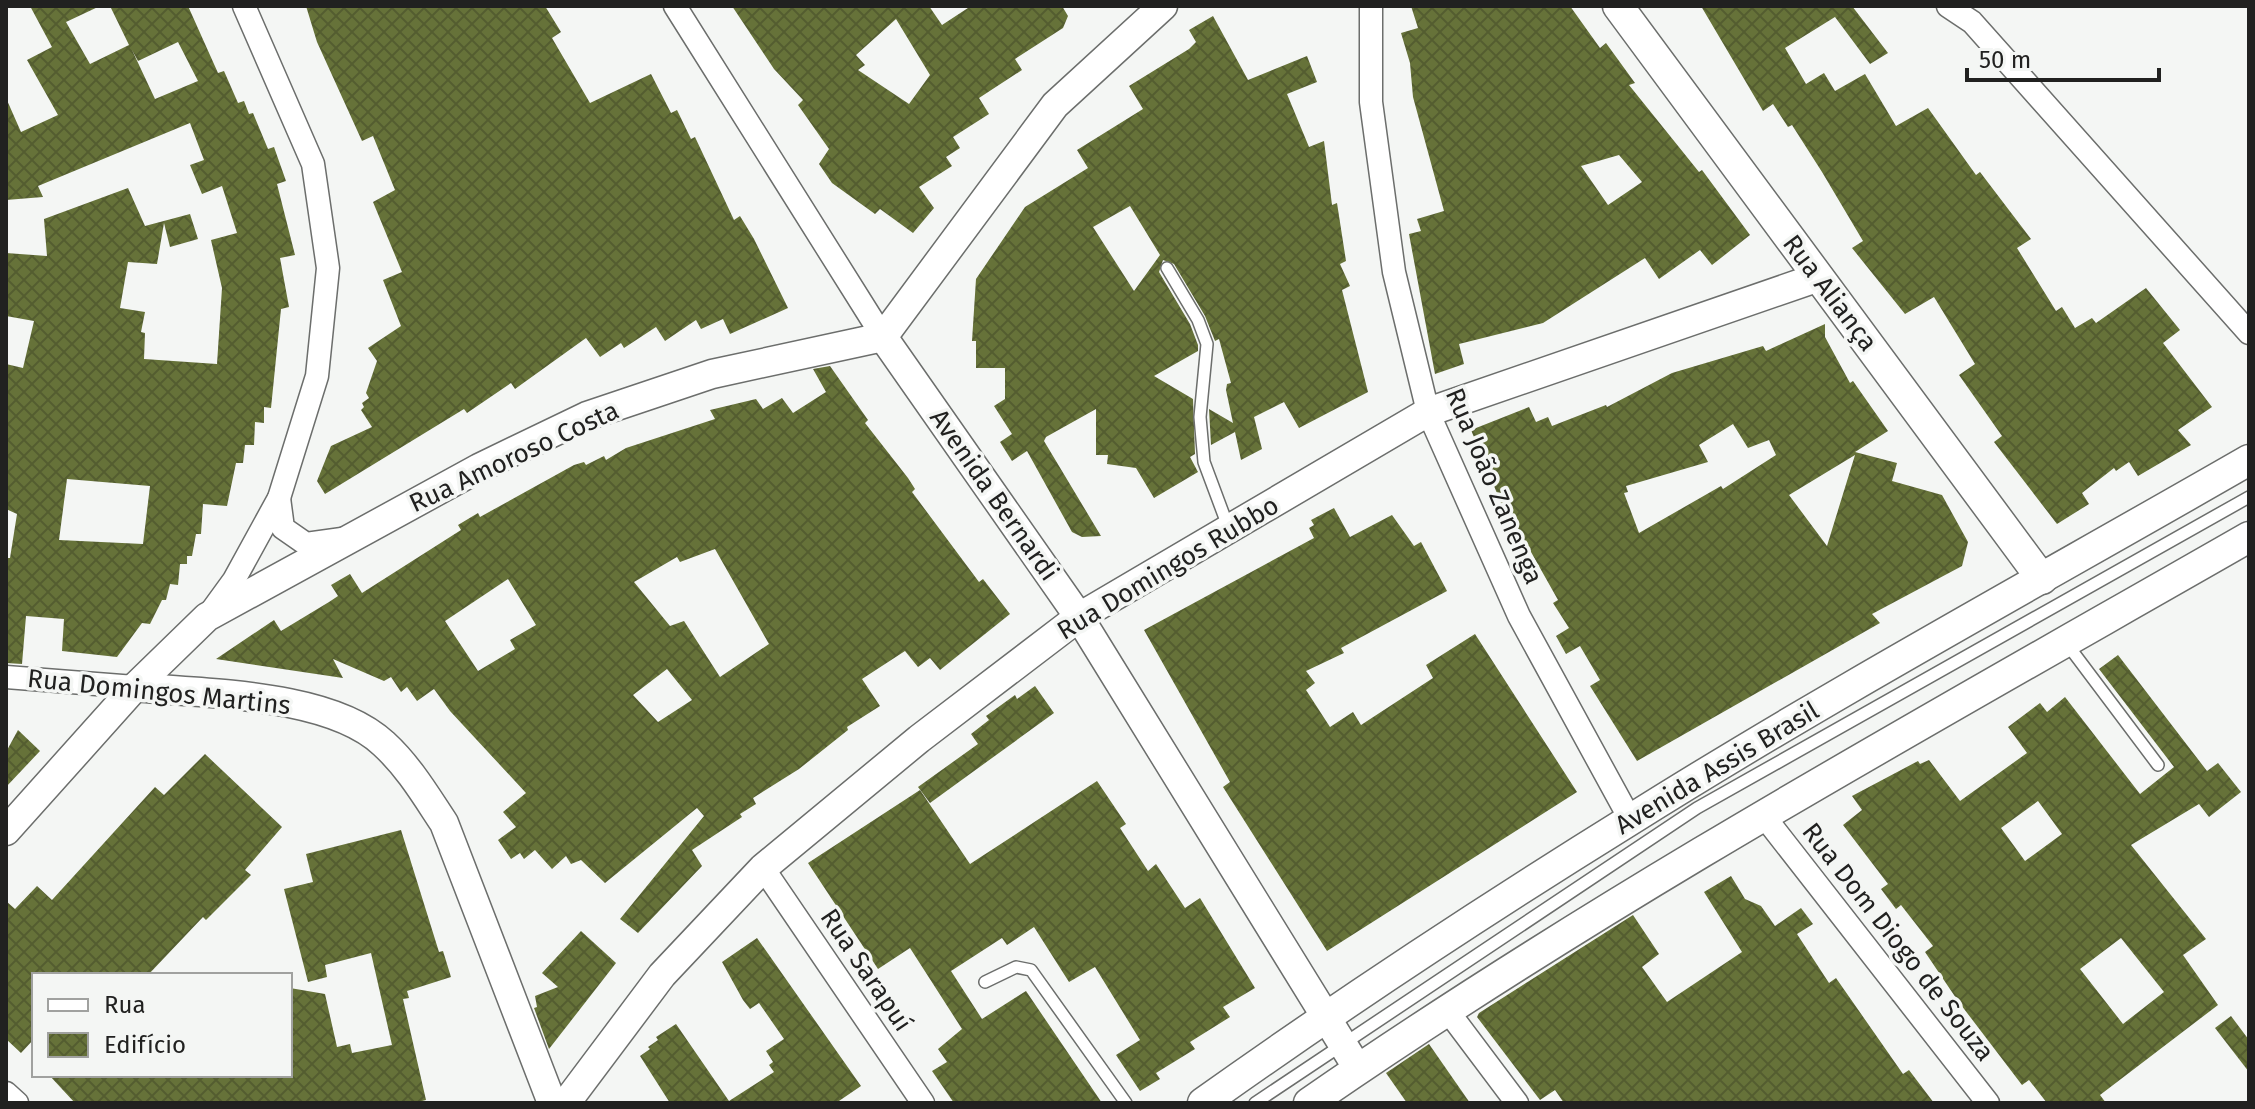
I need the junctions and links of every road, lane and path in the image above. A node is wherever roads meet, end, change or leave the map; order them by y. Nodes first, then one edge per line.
1 (244, 6) edge
2 (675, 6) edge
3 (1163, 6) edge
4 (1371, 6) edge
5 (1618, 6) edge
6 (1948, 6) edge
7 (1167, 268) dead end
8 (1819, 277) junction
9 (2249, 333) edge
10 (883, 337) junction
11 (1428, 412) junction
12 (2249, 460) edge
13 (2249, 497) edge
14 (279, 498) junction
15 (1229, 530) junction
16 (2249, 537) edge
17 (350, 538) junction
18 (2042, 579) junction
19 (207, 617) junction
20 (1079, 617) junction
21 (2066, 642) junction
22 (6, 677) edge
23 (135, 687) junction
24 (2158, 765) dead end
25 (1763, 815) junction
26 (1630, 819) junction
27 (6, 831) edge
28 (763, 868) junction
29 (985, 982) dead end
30 (1447, 1010) junction
31 (1324, 1017) junction
32 (1341, 1043) junction
33 (1358, 1069) junction
34 (6, 1093) edge
35 (17, 1103) edge
36 (552, 1103) edge
37 (566, 1103) edge
38 (923, 1103) edge
39 (1126, 1103) edge
40 (1203, 1103) edge
41 (1227, 1103) edge
42 (1255, 1103) edge
43 (1295, 1103) edge
44 (1309, 1103) edge
45 (1517, 1103) edge
46 (1988, 1103) edge

1 - 14 street
2 - 10 street, Avenida Bernardi
3 - 10 street
4 - 11 street, Rua João Zanenga
5 - 8 main road, Rua Aliança
6 - 9 street
7 - 15 lane
8 - 11 street, Rua Domingos Rubbo
8 - 18 main road, Rua Aliança
10 - 17 street, Rua Amoroso Costa
10 - 20 street, Avenida Bernardi
11 - 15 street, Rua Domingos Rubbo
11 - 26 street, Rua João Zanenga
12 - 18 main road, Avenida Assis Brasil
13 - 32 lane
14 - 17 street
14 - 19 street
15 - 20 street, Rua Domingos Rubbo
16 - 21 main road
17 - 19 street, Rua Amoroso Costa
18 - 26 main road, Avenida Assis Brasil
19 - 23 street, Rua Amoroso Costa
20 - 28 street, Rua Domingos Rubbo
20 - 31 street, Avenida Bernardi
21 - 24 lane
21 - 25 main road
22 - 23 street, Rua Domingos Martins
23 - 27 street, Rua Amoroso Costa
23 - 36 street, Rua Domingos Martins
25 - 30 main road
25 - 46 street, Rua Dom Diogo de Souza
26 - 31 main road, Avenida Assis Brasil
28 - 37 street, Rua Domingos Rubbo
28 - 38 street, Rua Sarapuí
29 - 39 lane
30 - 33 main road
30 - 45 street
31 - 32 street, Avenida Bernardi
31 - 40 main road, Avenida Assis Brasil
31 - 41 lane
32 - 33 street, Avenida Bernardi
32 - 42 lane
33 - 43 lane
33 - 44 main road
34 - 35 street

